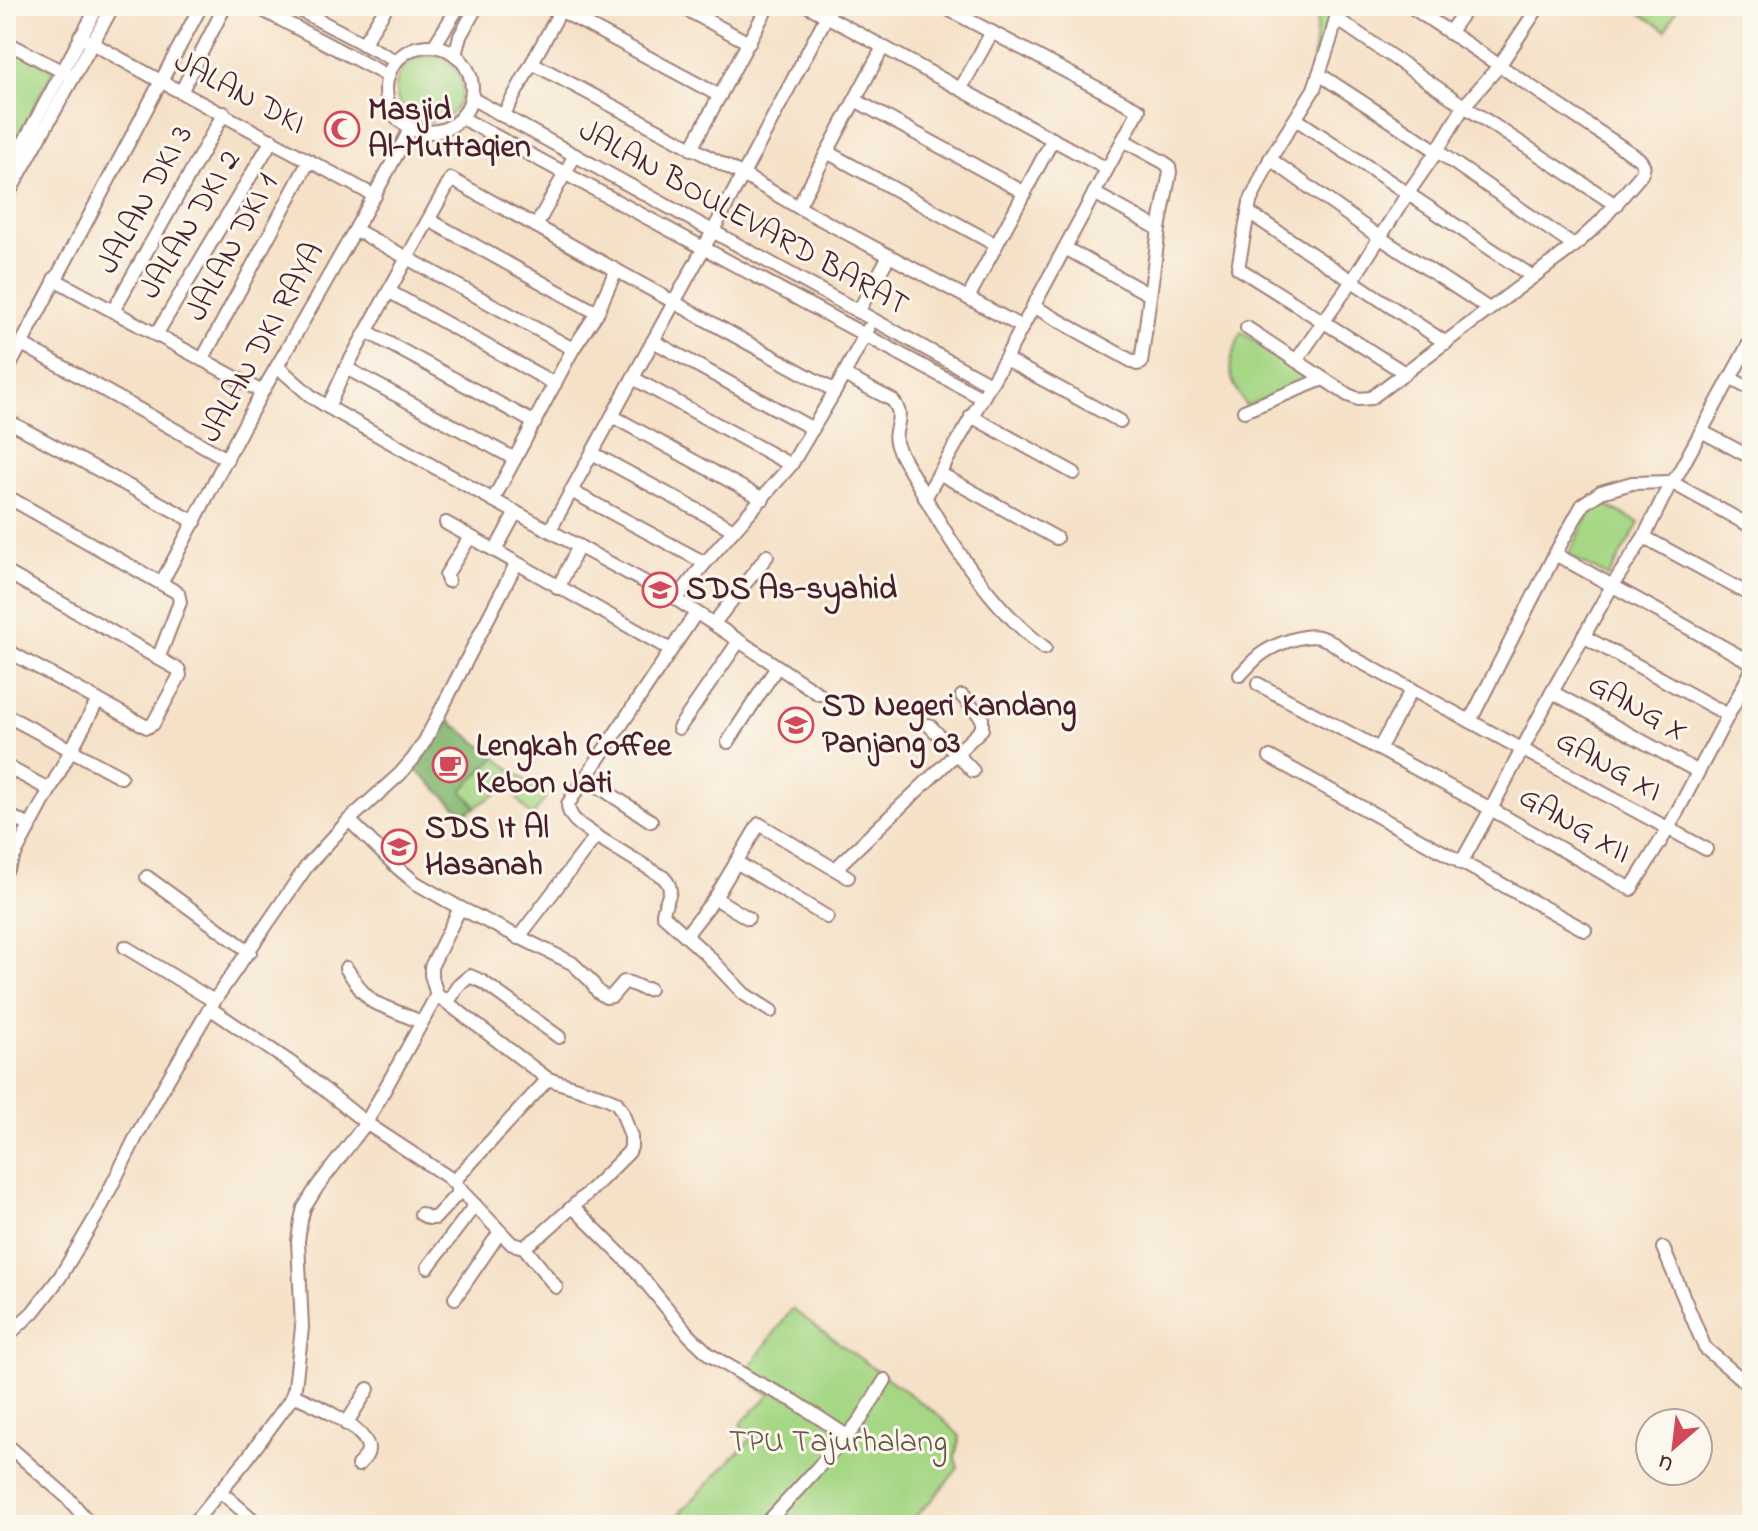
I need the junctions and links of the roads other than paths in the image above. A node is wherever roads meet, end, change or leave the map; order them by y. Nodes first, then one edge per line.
1 (98, 6) edge
2 (113, 6) edge
3 (201, 6) edge
4 (225, 6) edge
5 (255, 6) edge
6 (292, 6) edge
7 (387, 6) edge
8 (459, 6) edge
9 (477, 6) edge
10 (680, 6) edge
11 (768, 6) edge
12 (808, 6) edge
13 (942, 6) edge
14 (1410, 6) edge
15 (1468, 6) edge
16 (1539, 6) edge
17 (562, 8) edge
18 (830, 11) edge
19 (1338, 13) edge
20 (992, 32) junction
21 (1449, 33) junction
22 (86, 40) junction
23 (6, 42) edge
24 (749, 43) junction
25 (363, 44) junction
26 (434, 46) junction
27 (883, 47) junction
28 (455, 55) junction
29 (396, 61) junction
30 (532, 63) junction
31 (1499, 66) junction
32 (67, 74) junction
33 (1319, 74) junction
34 (388, 76) junction
35 (161, 82) junction
36 (961, 88) junction
37 (181, 92) junction
38 (720, 96) junction
39 (471, 98) junction
40 (855, 100) junction
41 (1464, 106) junction
42 (224, 113) junction
43 (503, 116) junction
44 (462, 118) junction
45 (1296, 119) junction
46 (411, 128) junction
47 (1053, 139) junction
48 (272, 140) junction
49 (1123, 140) junction
50 (691, 149) junction
51 (1437, 151) junction
52 (827, 152) junction
53 (575, 155) junction
54 (1270, 159) junction
55 (309, 161) junction
56 (1107, 169) junction
57 (565, 173) junction
58 (6, 175) edge
59 (743, 175) junction
60 (1025, 193) junction
61 (1094, 193) junction
62 (1408, 193) junction
63 (375, 196) junction
64 (6, 198) edge
65 (1616, 205) junction
66 (798, 207) junction
67 (1248, 212) junction
68 (429, 220) junction
69 (536, 226) junction
70 (1159, 229) junction
71 (356, 230) junction
72 (713, 231) junction
73 (1379, 237) junction
74 (996, 245) junction
75 (1574, 246) junction
76 (704, 248) junction
77 (1065, 248) junction
78 (889, 256) junction
79 (407, 257) junction
80 (616, 270) junction
81 (1533, 277) junction
82 (54, 279) junction
83 (1352, 281) junction
84 (390, 292) junction
85 (1150, 295) junction
86 (968, 298) junction
87 (674, 302) junction
88 (1033, 306) junction
89 (1489, 309) junction
90 (113, 311) junction
91 (858, 312) junction
92 (597, 313) junction
93 (872, 320) junction
94 (1323, 323) junction
95 (1022, 327) junction
96 (1247, 328) dead end
97 (368, 332) junction
98 (156, 335) junction
99 (864, 336) junction
100 (1752, 338) edge
101 (653, 341) junction
102 (1446, 343) junction
103 (22, 344) junction
104 (573, 349) junction
105 (1005, 359) junction
106 (202, 360) junction
107 (1296, 361) junction
108 (278, 367) junction
109 (346, 368) junction
110 (6, 373) edge
111 (1405, 373) junction
112 (844, 375) junction
113 (633, 378) junction
114 (1730, 378) junction
115 (1323, 379) junction
116 (555, 384) junction
117 (990, 384) junction
118 (1752, 390) edge
119 (835, 391) junction
120 (262, 392) junction
121 (982, 398) junction
122 (328, 407) junction
123 (1244, 411) dead end
124 (612, 416) junction
125 (971, 416) junction
126 (6, 420) edge
127 (1120, 421) dead end
128 (535, 423) junction
129 (813, 429) junction
130 (1701, 431) junction
131 (592, 453) junction
132 (1752, 458) edge
133 (227, 459) junction
134 (515, 459) junction
135 (791, 465) junction
136 (939, 473) junction
137 (1074, 473) dead end
138 (1671, 482) junction
139 (571, 491) junction
140 (6, 496) edge
141 (925, 498) junction
142 (763, 499) junction
143 (493, 500) junction
144 (516, 512) junction
145 (195, 522) junction
146 (446, 523) dead end
147 (1752, 527) edge
148 (550, 530) junction
149 (734, 530) junction
150 (470, 537) junction
151 (1644, 537) junction
152 (1056, 538) dead end
153 (579, 546) junction
154 (495, 551) junction
155 (1555, 554) junction
156 (767, 556) dead end
157 (705, 563) junction
158 (516, 564) junction
159 (6, 572) edge
160 (448, 581) dead end
161 (161, 583) junction
162 (1612, 586) junction
163 (558, 588) junction
164 (1752, 596) edge
165 (676, 599) junction
166 (696, 613) junction
167 (714, 623) junction
168 (1583, 636) junction
169 (739, 641) junction
170 (1045, 648) dead end
171 (6, 650) edge
172 (671, 650) junction
173 (158, 659) junction
174 (1752, 663) edge
175 (777, 667) junction
176 (1752, 670) edge
177 (1240, 675) dead end
178 (1258, 684) dead end
179 (1412, 689) junction
180 (1552, 692) junction
181 (819, 694) dead end
182 (962, 696) dead end
183 (98, 700) junction
184 (6, 715) edge
185 (1728, 715) junction
186 (1470, 721) junction
187 (929, 725) dead end
188 (679, 728) dead end
189 (728, 742) dead end
190 (1379, 749) junction
191 (71, 750) junction
192 (1523, 750) junction
193 (956, 754) junction
194 (1270, 757) dead end
195 (6, 766) edge
196 (973, 771) dead end
197 (1697, 771) junction
198 (121, 777) dead end
199 (586, 778) junction
200 (50, 790) junction
201 (1491, 809) junction
202 (6, 814) edge
203 (349, 820) junction
204 (651, 821) dead end
205 (30, 826) junction
206 (1668, 829) junction
207 (596, 836) junction
208 (1706, 849) dead end
209 (736, 862) junction
210 (1461, 863) junction
211 (7, 866) edge
212 (835, 869) junction
213 (147, 877) dead end
214 (848, 877) dead end
215 (715, 898) junction
216 (460, 908) junction
217 (827, 917) dead end
218 (748, 918) dead end
219 (1585, 930) dead end
220 (686, 935) junction
221 (518, 938) junction
222 (125, 947) dead end
223 (250, 952) junction
224 (346, 968) dead end
225 (649, 989) dead end
226 (442, 998) junction
227 (212, 1005) junction
228 (771, 1011) dead end
229 (421, 1022) junction
230 (559, 1037) dead end
231 (548, 1079) junction
232 (366, 1123) junction
233 (457, 1186) junction
234 (475, 1205) junction
235 (573, 1207) junction
236 (421, 1214) dead end
237 (500, 1232) junction
238 (524, 1247) junction
239 (1663, 1248) dead end
240 (428, 1267) dead end
241 (556, 1287) dead end
242 (455, 1298) dead end
243 (6, 1337) edge
244 (885, 1380) dead end
245 (1752, 1388) edge
246 (368, 1389) dead end
247 (293, 1395) junction
248 (346, 1424) junction
249 (847, 1436) junction
250 (6, 1444) edge
251 (358, 1465) dead end
252 (220, 1491) junction
253 (91, 1525) edge
254 (192, 1525) edge
255 (259, 1525) edge
256 (765, 1525) edge

1 - 22 street
2 - 22 street
3 - 35 street
4 - 37 street
5 - 34 street
6 - 25 street
7 - 25 street
8 - 26 street
9 - 28 street
10 - 24 street
11 - 24 street
12 - 18 street
13 - 20 street
14 - 21 street
15 - 21 street
16 - 31 street
17 - 30 street
17 - 38 street
18 - 27 street
18 - 59 street
19 - 33 street
19 - 41 street
20 - 36 street
20 - 49 street
21 - 31 street
22 - 32 street
22 - 35 street, JALAN DKI
23 - 32 street
24 - 38 street
25 - 29 street
26 - 28 street
26 - 29 street
27 - 36 street
27 - 40 street
28 - 39 street
29 - 34 street
30 - 43 street
30 - 50 street
31 - 41 street
31 - 65 street
32 - 58 street
32 - 64 street
33 - 45 street
33 - 51 street
34 - 46 street
35 - 37 street, JALAN DKI
35 - 82 street
36 - 47 street
37 - 42 street, JALAN DKI
38 - 50 street
39 - 43 street, JALAN BOULEVARD BARAT
39 - 44 street
40 - 52 street
40 - 60 street
41 - 51 street
41 - 65 street
42 - 48 street, JALAN DKI
42 - 90 street, JALAN DKI 3
43 - 53 street, JALAN BOULEVARD BARAT
44 - 46 street
44 - 57 street, JALAN BOULEVARD BARAT
45 - 54 street
45 - 62 street
46 - 63 street, JALAN DKI RAYA
47 - 56 street
47 - 60 street
48 - 55 street, JALAN DKI
48 - 98 street, JALAN DKI 2
49 - 56 street
49 - 70 street
50 - 59 street
51 - 62 street
51 - 75 street
52 - 66 street
52 - 74 street
53 - 57 street
53 - 72 street, JALAN BOULEVARD BARAT
54 - 67 street
54 - 73 street
55 - 63 street, JALAN DKI
55 - 106 street, JALAN DKI 1
56 - 61 street
57 - 69 street
57 - 76 street, JALAN BOULEVARD BARAT
59 - 66 street
59 - 72 street
60 - 74 street
61 - 70 street
61 - 77 street
62 - 73 street
62 - 81 street
63 - 71 street, JALAN DKI RAYA
65 - 75 street
66 - 78 street
67 - 83 street
67 - 94 street
68 - 69 street
68 - 79 street
68 - 92 street
69 - 80 street
70 - 85 street
71 - 79 street
71 - 108 street, JALAN DKI RAYA
72 - 76 street
72 - 91 street, JALAN BOULEVARD BARAT
73 - 83 street
73 - 89 street
74 - 86 street
75 - 81 street
76 - 87 street
76 - 99 street, JALAN BOULEVARD BARAT
77 - 85 street
77 - 88 street
78 - 86 street
78 - 91 street
79 - 84 street
79 - 104 street
80 - 87 street
80 - 92 street
81 - 89 street
82 - 90 street
82 - 103 street
83 - 94 street
83 - 102 street
84 - 97 street
84 - 116 street
85 - 88 street
86 - 95 street
87 - 101 street
87 - 119 street
88 - 95 street
89 - 102 street
90 - 98 street
91 - 93 street, JALAN BOULEVARD BARAT
92 - 104 street
93 - 99 street
93 - 117 street, JALAN BOULEVARD BARAT
94 - 107 street
94 - 111 street
95 - 105 street
96 - 107 street
97 - 109 street
97 - 128 street
98 - 106 street
99 - 112 street
99 - 121 street, JALAN BOULEVARD BARAT
100 - 114 street
101 - 113 street
101 - 129 street
102 - 111 street
103 - 110 street
103 - 133 street
104 - 116 street
105 - 117 street
105 - 127 street
106 - 120 street
107 - 115 street
108 - 120 street, JALAN DKI RAYA
108 - 122 street
109 - 122 street
109 - 134 street
111 - 115 street
112 - 119 street
112 - 141 street
113 - 124 street
113 - 135 street
114 - 118 street
114 - 130 street
115 - 123 street
116 - 128 street
117 - 121 street
119 - 129 street
120 - 133 street, JALAN DKI RAYA
121 - 125 street
122 - 143 street
124 - 131 street
124 - 142 street
125 - 136 street
125 - 137 street
126 - 145 street
128 - 134 street
129 - 135 street
130 - 132 street
130 - 138 street
131 - 139 street
131 - 149 street
133 - 145 street, JALAN DKI RAYA
134 - 143 street
135 - 142 street
136 - 141 street
136 - 152 street
138 - 147 street
138 - 151 street
138 - 155 street
139 - 148 street
139 - 157 street
140 - 161 street
141 - 170 street
142 - 149 street
143 - 144 street
144 - 148 street
144 - 154 street
145 - 161 street, JALAN DKI RAYA
146 - 150 street
148 - 153 street
149 - 157 street
150 - 154 street
150 - 160 street
151 - 162 street
151 - 164 street
153 - 163 street
153 - 165 street
154 - 158 street
155 - 162 street
155 - 186 street
156 - 167 street
157 - 165 street
158 - 163 street
158 - 203 street
159 - 173 street
161 - 173 street
162 - 168 street
162 - 174 street
163 - 172 street
165 - 166 street
166 - 167 street
166 - 172 street
167 - 169 street
168 - 180 street
168 - 185 street
169 - 175 street
169 - 188 street
171 - 183 street
172 - 199 street
173 - 183 street
175 - 181 street
175 - 189 street
176 - 185 street
177 - 179 street, GANG XI
178 - 190 street, GANG XII
179 - 186 street, GANG XI
179 - 190 street
180 - 192 street
180 - 197 street, GANG X
182 - 193 street
183 - 191 street
184 - 191 street
185 - 197 street
186 - 192 street, GANG XI
187 - 193 street
190 - 201 street, GANG XII
191 - 198 street
191 - 200 street
192 - 201 street
192 - 206 street, GANG XI
193 - 196 street
193 - 212 street
194 - 210 street
195 - 200 street
197 - 206 street
199 - 204 street
199 - 207 street
200 - 205 street
201 - 206 street, GANG XII
201 - 210 street
202 - 205 street
203 - 216 street
203 - 223 street
205 - 211 street
206 - 208 street, GANG XI
207 - 220 street
207 - 221 street
209 - 212 street
209 - 215 street
209 - 217 street
210 - 219 street
212 - 214 street
213 - 223 street
215 - 218 street
215 - 220 street
216 - 221 street
216 - 226 street
220 - 228 street
221 - 225 street
222 - 227 street
223 - 227 street
224 - 229 street
226 - 229 street
226 - 230 street
226 - 231 street
227 - 232 street
227 - 243 street
229 - 232 street
231 - 233 street
231 - 235 street
232 - 233 street
232 - 247 street
233 - 234 street
233 - 236 street
234 - 237 street
234 - 240 street
235 - 238 street
235 - 249 street
237 - 238 street
237 - 242 street
238 - 241 street
239 - 245 street
244 - 249 street
246 - 248 street
247 - 248 street
247 - 252 street
248 - 251 street
249 - 256 street
250 - 253 street
252 - 254 street
252 - 255 street

